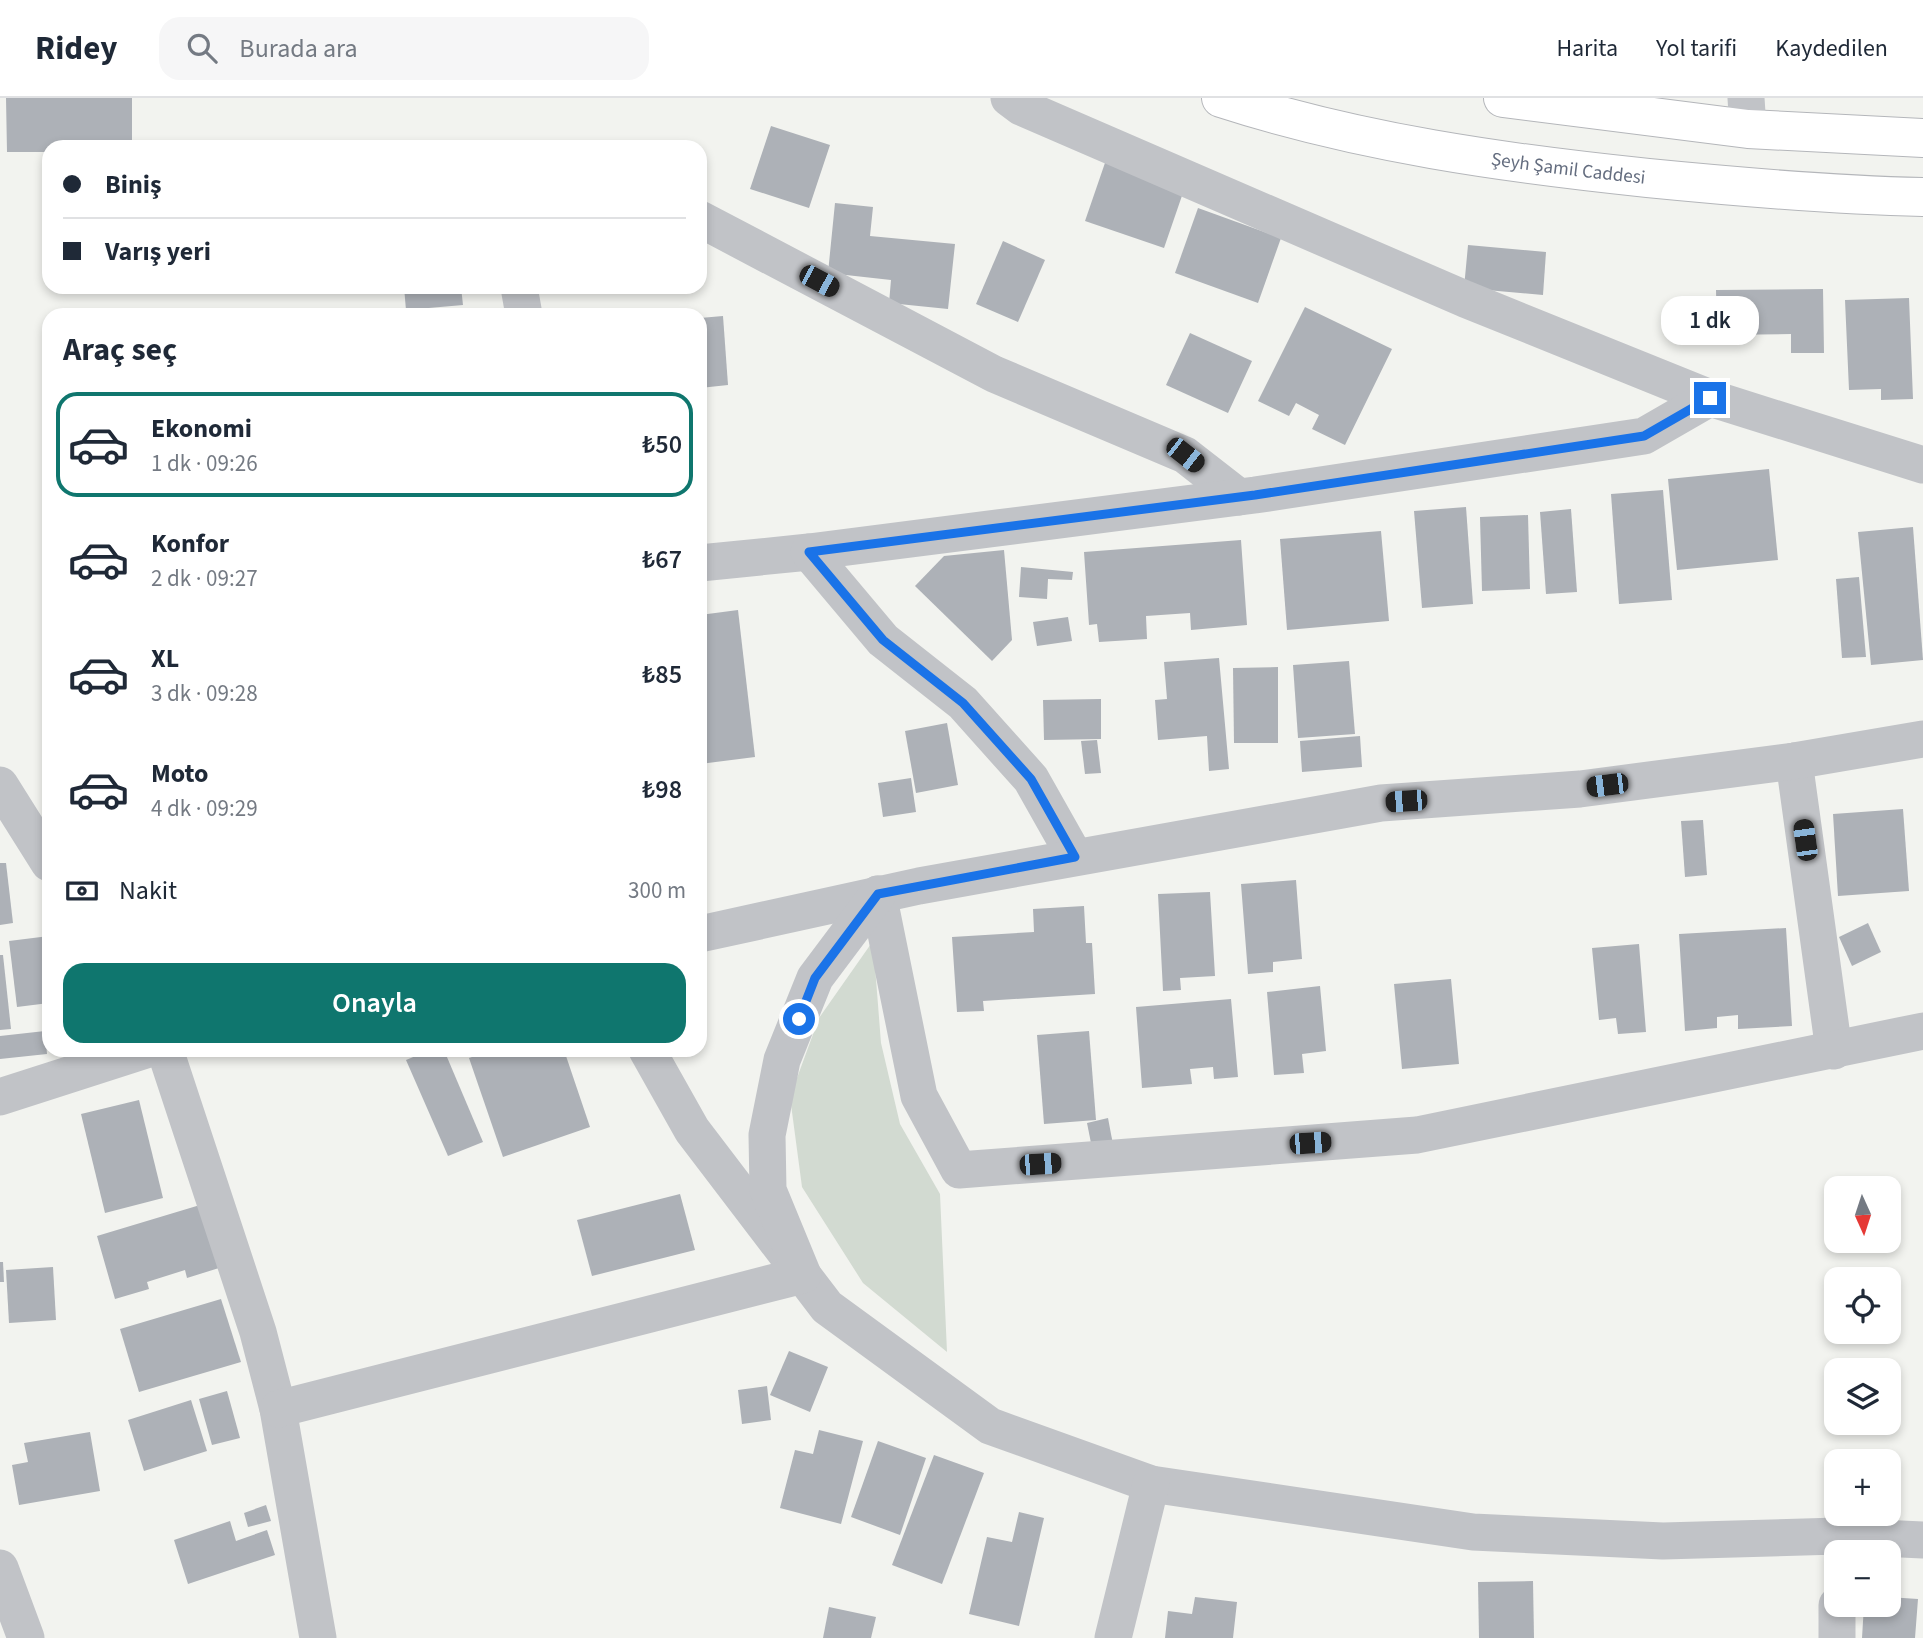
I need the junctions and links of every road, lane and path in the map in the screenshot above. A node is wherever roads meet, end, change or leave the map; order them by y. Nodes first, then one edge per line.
1 (1009, 98) edge
2 (1221, 98) edge
3 (1503, 98) edge
4 (1747, 114) edge
5 (1923, 138) edge
6 (1923, 197) edge
7 (707, 223) edge
8 (1710, 398) junction
9 (1923, 465) edge
10 (1239, 498) junction
11 (809, 552) junction
12 (707, 563) edge
13 (1923, 739) edge
14 (1794, 761) junction
15 (0, 785) edge
16 (42, 852) edge
17 (1075, 857) junction
18 (878, 894) junction
19 (707, 932) edge
20 (1923, 1031) edge
21 (1834, 1051) junction
22 (124, 1057) edge
23 (167, 1057) edge
24 (651, 1057) edge
25 (0, 1097) edge
26 (803, 1275) junction
27 (278, 1409) junction
28 (1151, 1484) junction
29 (1923, 1539) edge
30 (1901, 1540) edge
31 (1824, 1544) edge
32 (0, 1568) edge
33 (1837, 1617) edge
34 (26, 1638) edge
35 (318, 1638) edge
36 (1113, 1638) edge
37 (1837, 1638) edge

1 - 8 street
2 - 6 main road, Şeyh Şamil Caddesi
3 - 4 main road
4 - 5 main road
7 - 10 street
8 - 9 street
8 - 10 street
10 - 11 street
11 - 12 street
11 - 17 street
13 - 14 street
14 - 17 street
14 - 21 street
15 - 16 street
17 - 18 street
18 - 19 street
18 - 21 street
18 - 26 street
20 - 21 street
22 - 25 street
23 - 27 street
24 - 26 street
26 - 27 street
26 - 28 street
27 - 35 street
28 - 31 street
28 - 36 street
29 - 30 street
32 - 34 street
33 - 37 street

